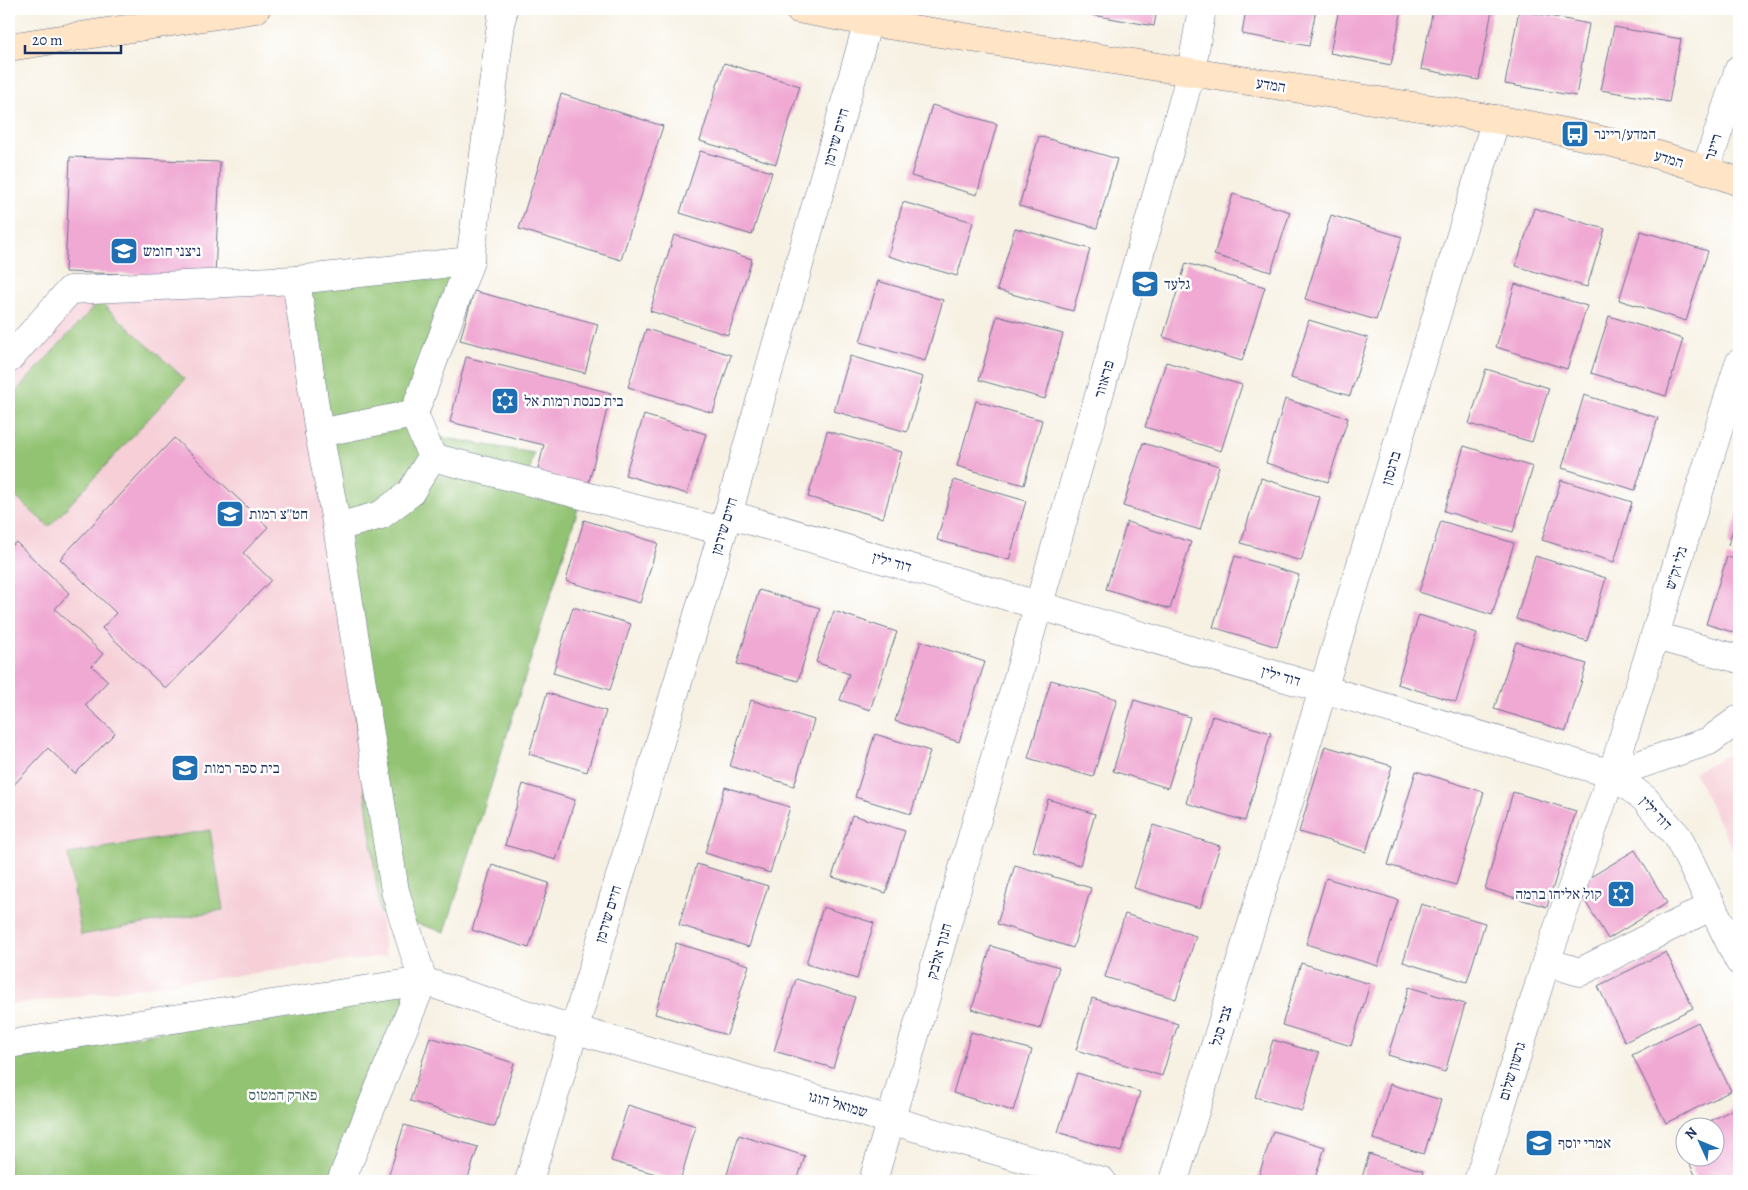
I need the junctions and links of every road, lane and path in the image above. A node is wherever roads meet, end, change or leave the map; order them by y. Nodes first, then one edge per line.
1 (256, 9) edge
2 (503, 9) edge
3 (798, 9) edge
4 (1202, 9) edge
5 (868, 22) junction
6 (9, 47) edge
7 (1739, 69) edge
8 (1191, 72) junction
9 (1496, 119) junction
10 (1706, 169) junction
11 (1739, 182) edge
12 (470, 261) junction
13 (296, 280) junction
14 (9, 359) edge
15 (1739, 363) edge
16 (414, 414) junction
17 (318, 432) junction
18 (432, 457) junction
19 (725, 522) junction
20 (337, 527) junction
21 (1038, 605) junction
22 (1655, 636) junction
23 (1739, 659) edge
24 (1324, 689) junction
25 (1739, 719) edge
26 (1005, 721) joint
27 (1612, 774) junction
28 (1268, 871) joint
29 (1712, 906) junction
30 (1739, 961) edge
31 (1546, 962) junction
32 (435, 984) junction
33 (574, 1029) junction
34 (9, 1044) edge
35 (891, 1119) junction
36 (341, 1181) edge
37 (529, 1181) edge
38 (873, 1181) edge
39 (1102, 1181) edge
40 (1174, 1181) edge
41 (1478, 1181) edge

1 - 6 street
2 - 12 street
3 - 5 street, המדע
4 - 8 street, פראוור
5 - 8 street, המדע
5 - 19 street, חיים שירמן
7 - 10 street, ריינר
8 - 9 street, המדע
8 - 21 street, פראוור
9 - 10 street, המדע
9 - 24 street, ברגסון
10 - 11 street, המדע
12 - 13 street
12 - 16 street
13 - 14 street
13 - 17 street
15 - 22 street, נלי זק"ש
16 - 17 street
16 - 18 street
17 - 20 street
18 - 19 street, דוד ילין
18 - 20 street
19 - 21 street, דוד ילין
19 - 33 street, חיים שירמן
20 - 32 street
21 - 24 street, דוד ילין
21 - 26 street, פראוור
22 - 23 street
22 - 27 street, נלי זק"ש
24 - 27 street, דוד ילין
24 - 28 street, ברגסון
25 - 27 street
26 - 35 street, חנוך אלבק
27 - 29 street, דוד ילין
27 - 31 street, גרשון שלום
28 - 40 street, צבי סגל
29 - 30 street, דוד ילין
29 - 31 street
31 - 41 street, גרשון שלום
32 - 33 street, שמואל הוגו
32 - 34 street
32 - 36 street
33 - 35 street, שמואל הוגו
33 - 37 street, חיים שירמן
35 - 38 street, חנוך אלבק
35 - 39 street, שמואל הוגו

